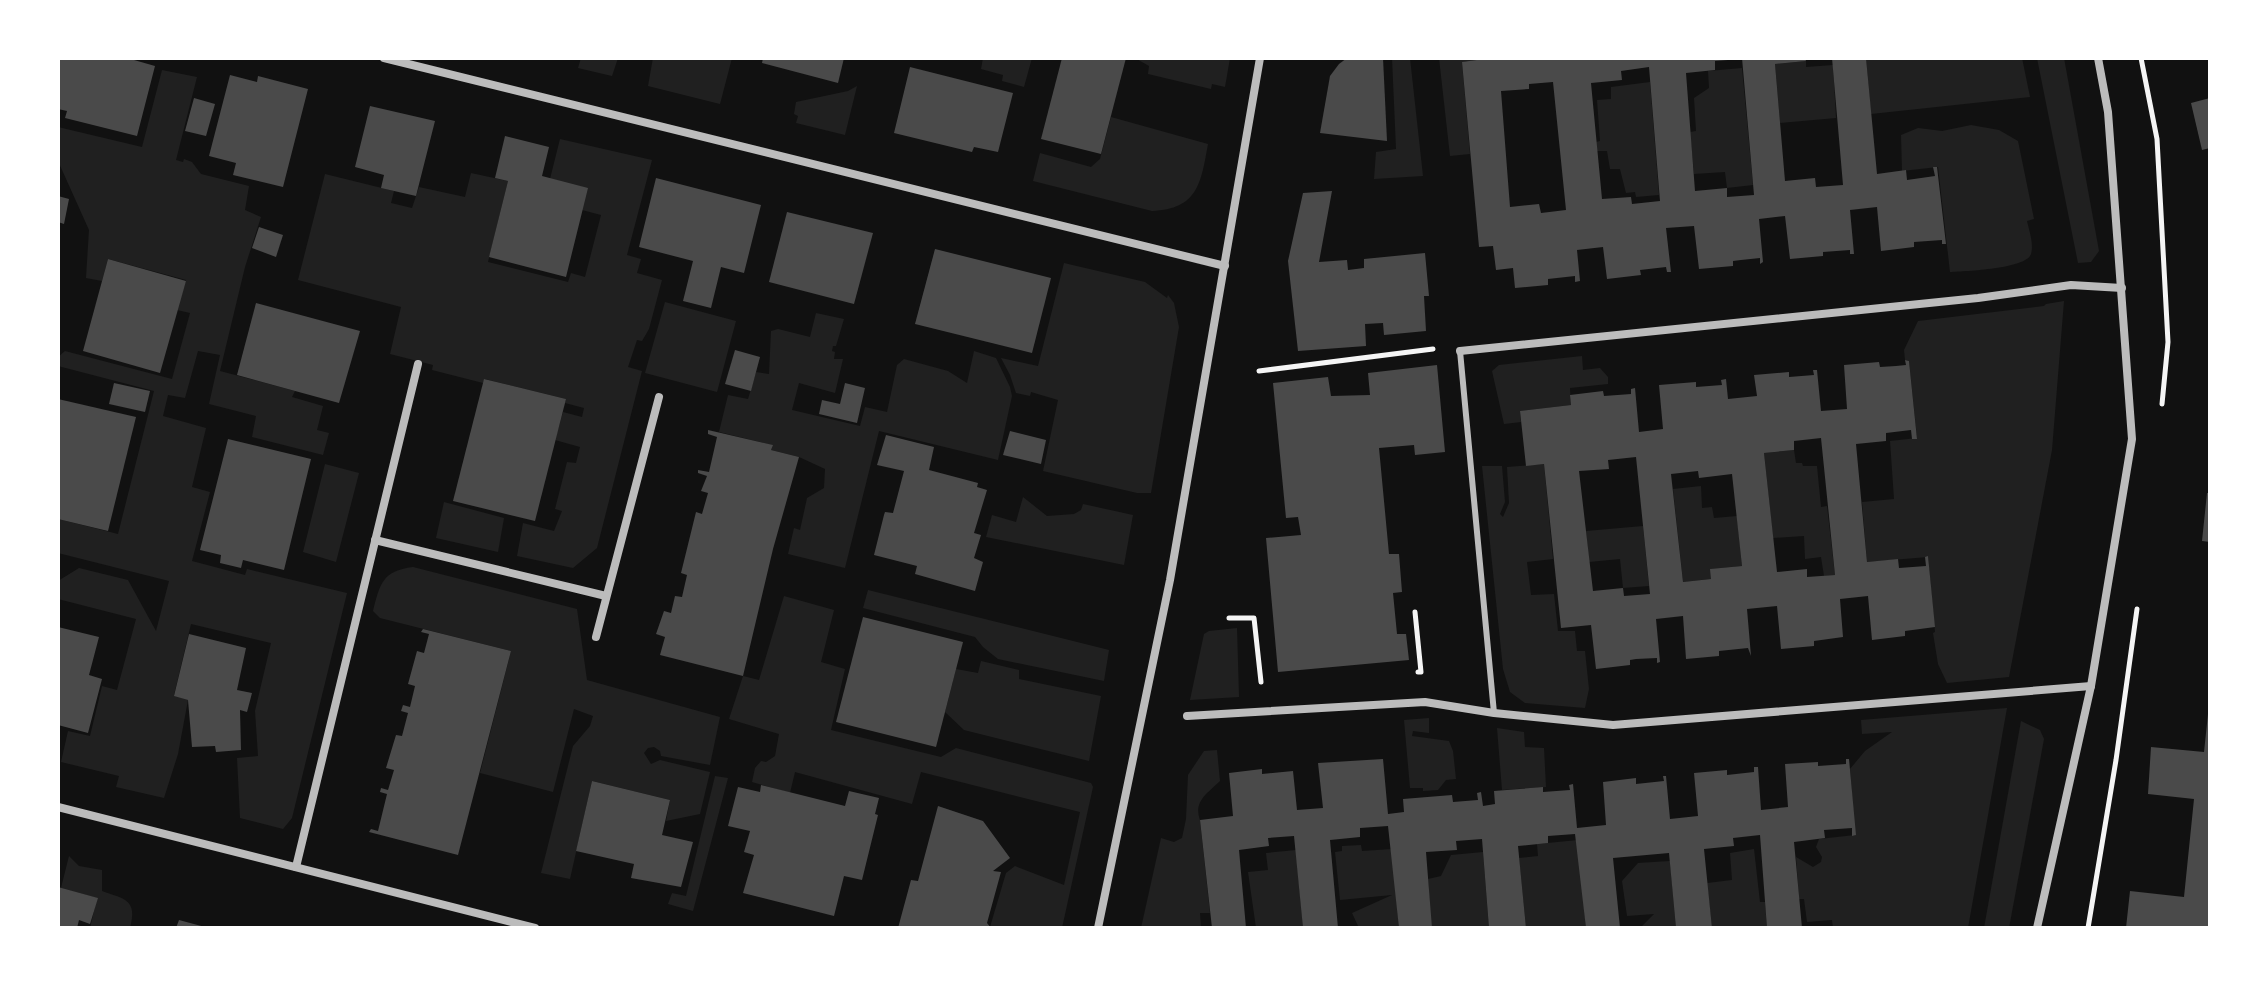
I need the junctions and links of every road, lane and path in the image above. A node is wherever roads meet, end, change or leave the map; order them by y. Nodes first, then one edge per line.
1 (384, 58) edge
2 (1260, 58) edge
3 (2098, 58) edge
4 (1225, 266) junction
5 (2122, 288) junction
6 (1460, 351) junction
7 (418, 364) dead end
8 (1259, 371) dead end
9 (659, 397) dead end
10 (375, 540) junction
11 (606, 596) junction
12 (1415, 612) dead end
13 (1229, 618) dead end
14 (596, 637) dead end
15 (1407, 673) dead end
16 (1274, 681) dead end
17 (2091, 686) junction
18 (1494, 713) junction
19 (1187, 716) dead end
20 (58, 807) edge
21 (296, 867) junction
22 (535, 928) edge
23 (1098, 928) edge
24 (2037, 928) edge

1 - 4 street
2 - 4 street
3 - 5 street
4 - 23 street
5 - 6 street
5 - 17 street
6 - 8 path
6 - 18 lane
7 - 10 street
9 - 11 street
10 - 11 street
10 - 21 street
11 - 14 street
12 - 15 path
13 - 16 path
17 - 18 street
17 - 24 street
18 - 19 street
20 - 21 street
21 - 22 street

